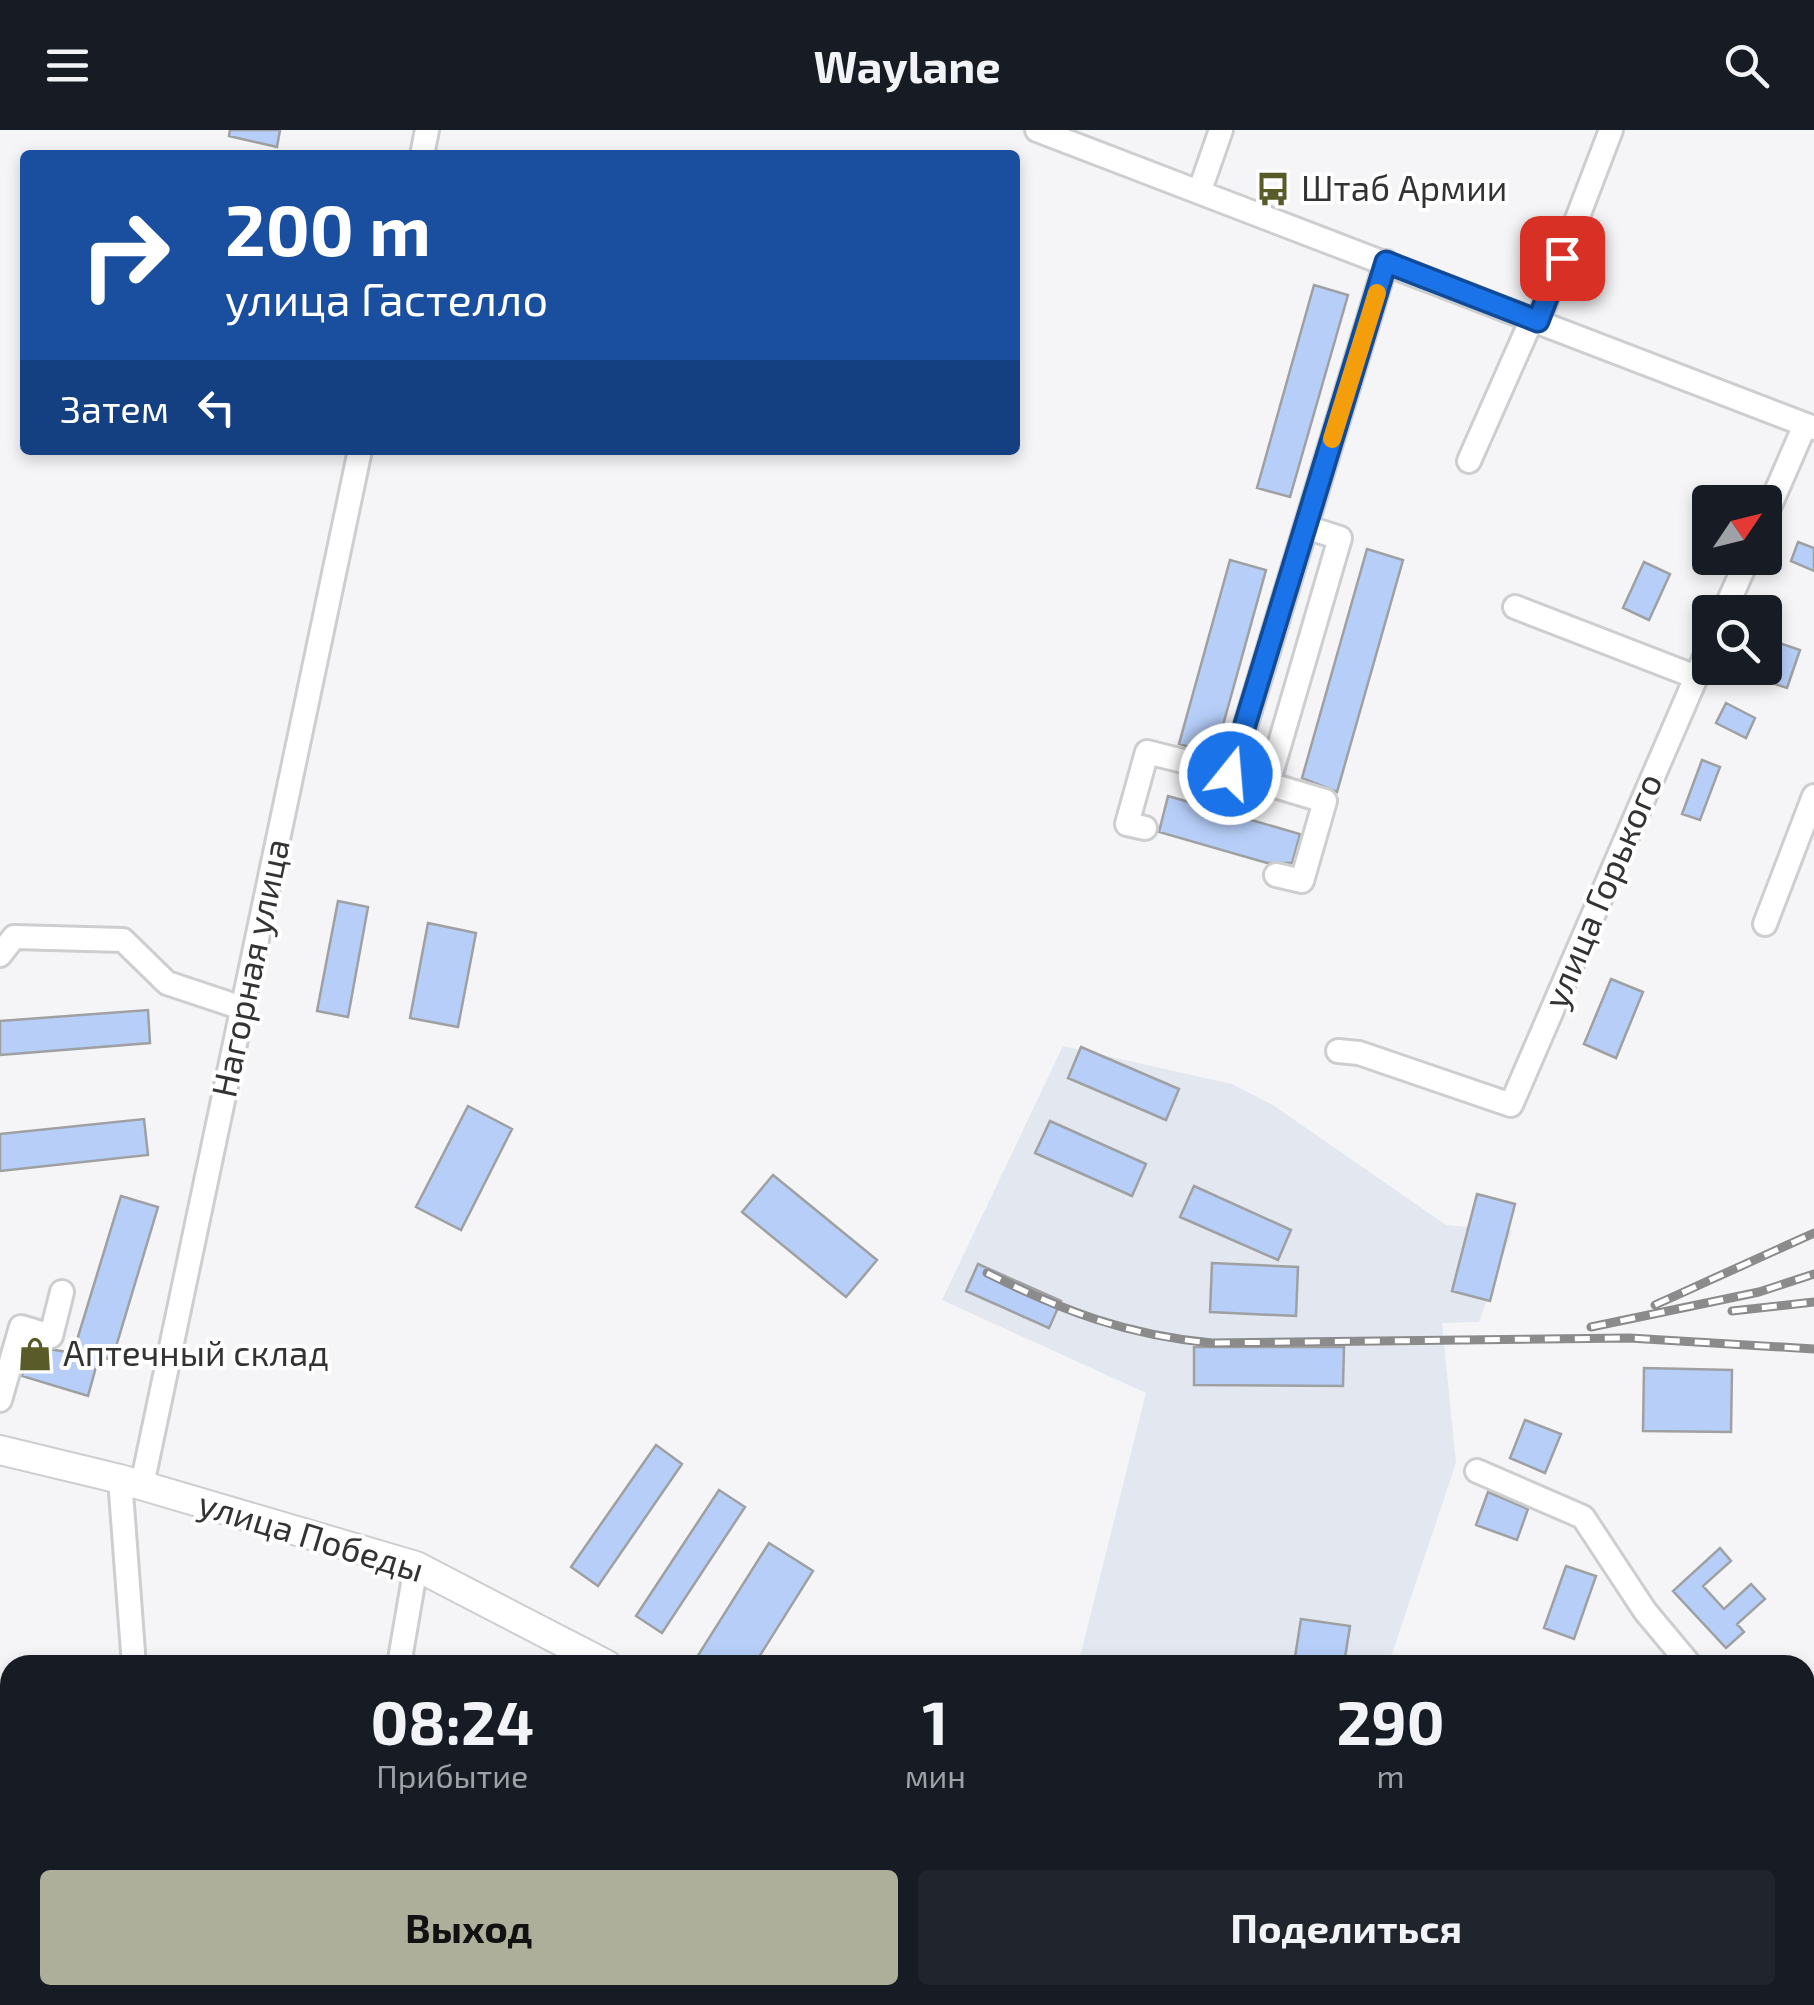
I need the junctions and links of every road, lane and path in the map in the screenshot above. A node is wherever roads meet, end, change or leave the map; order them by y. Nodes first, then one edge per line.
1 (1038, 130) edge
2 (1222, 130) edge
3 (1611, 130) edge
4 (1200, 190) junction
5 (1386, 262) junction
6 (1535, 320) junction
7 (1810, 426) edge
8 (359, 455) edge
9 (1469, 461) dead end
10 (1781, 485) edge
11 (1306, 528) junction
12 (1515, 607) dead end
13 (1692, 675) edge
14 (1693, 685) edge
15 (1230, 774) junction
16 (1268, 784) junction
17 (1814, 796) edge
18 (1145, 828) dead end
19 (1276, 875) dead end
20 (1765, 924) dead end
21 (0, 955) edge
22 (242, 1008) junction
23 (1338, 1051) dead end
24 (62, 1292) dead end
25 (0, 1400) edge
26 (0, 1450) edge
27 (1477, 1471) dead end
28 (131, 1482) junction
29 (416, 1566) junction
30 (134, 1655) edge
31 (401, 1655) edge
32 (588, 1655) edge
33 (1682, 1655) edge

1 - 4 street
2 - 4 street
3 - 6 street
4 - 5 street
5 - 6 street
5 - 11 street
6 - 7 street
6 - 9 street
7 - 10 street
8 - 22 street, Нагорная улица
11 - 15 street
11 - 16 street
12 - 13 street
14 - 23 street, улица Горького
15 - 16 street
15 - 18 street
16 - 19 street
17 - 20 street
21 - 22 street
22 - 28 street, Нагорная улица
24 - 25 street
26 - 28 main road, улица Победы
27 - 33 street
28 - 29 main road, улица Победы
28 - 30 street, Нагорная улица
29 - 31 street
29 - 32 main road, улица Победы

